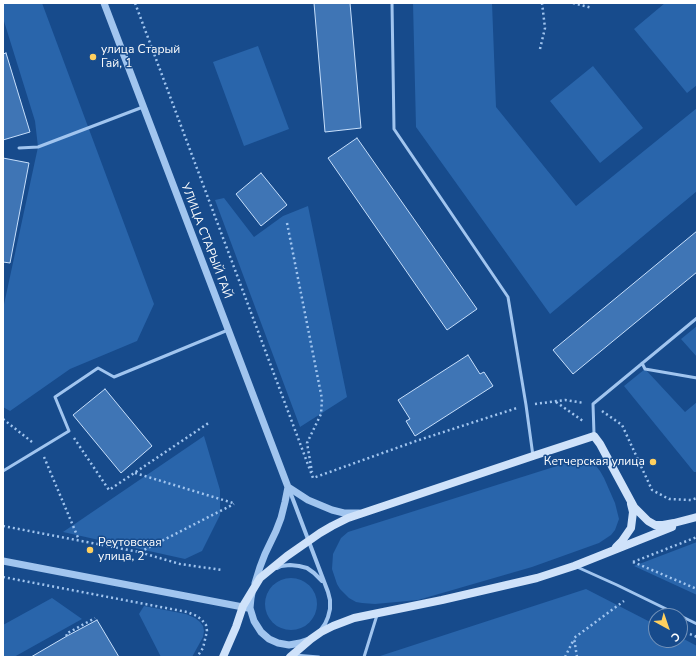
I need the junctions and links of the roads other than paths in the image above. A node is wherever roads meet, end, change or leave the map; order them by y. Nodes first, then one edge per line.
1 (104, 3) edge
2 (392, 3) edge
3 (143, 107) junction
4 (19, 148) dead end
5 (697, 318) edge
6 (228, 330) junction
7 (642, 363) junction
8 (697, 378) edge
9 (594, 432) junction
10 (533, 456) junction
11 (3, 471) edge
12 (288, 487) junction
13 (629, 498) junction
14 (364, 513) junction
15 (697, 517) edge
16 (308, 540) junction
17 (607, 553) junction
18 (3, 561) edge
19 (574, 566) junction
20 (269, 571) junction
21 (254, 588) junction
22 (328, 592) junction
23 (246, 607) junction
24 (377, 613) junction
25 (697, 624) edge
26 (311, 639) junction
27 (291, 656) edge
28 (223, 657) edge
29 (319, 657) edge
30 (364, 657) edge

1 - 3 street, УЛИЦА СТАРЫЙ ГАЙ
2 - 10 lane
3 - 4 lane
3 - 6 street, УЛИЦА СТАРЫЙ ГАЙ
5 - 7 lane
6 - 11 lane
6 - 12 street, УЛИЦА СТАРЫЙ ГАЙ
7 - 8 lane
7 - 9 lane
9 - 10 main road
9 - 13 main road
10 - 14 main road
12 - 14 street
12 - 16 street, УЛИЦА СТАРЫЙ ГАЙ
12 - 21 street
13 - 15 main road
13 - 17 main road
14 - 16 main road
15 - 17 main road
16 - 20 main road
16 - 22 street, УЛИЦА СТАРЫЙ ГАЙ
17 - 19 main road
18 - 23 street
19 - 24 main road
19 - 25 lane
20 - 21 main road
20 - 22 street, УЛИЦА СТАРЫЙ ГАЙ
21 - 23 main road
22 - 26 street, УЛИЦА СТАРЫЙ ГАЙ
23 - 26 street
23 - 28 main road
24 - 26 main road
24 - 30 lane
26 - 27 main road
27 - 29 lane

